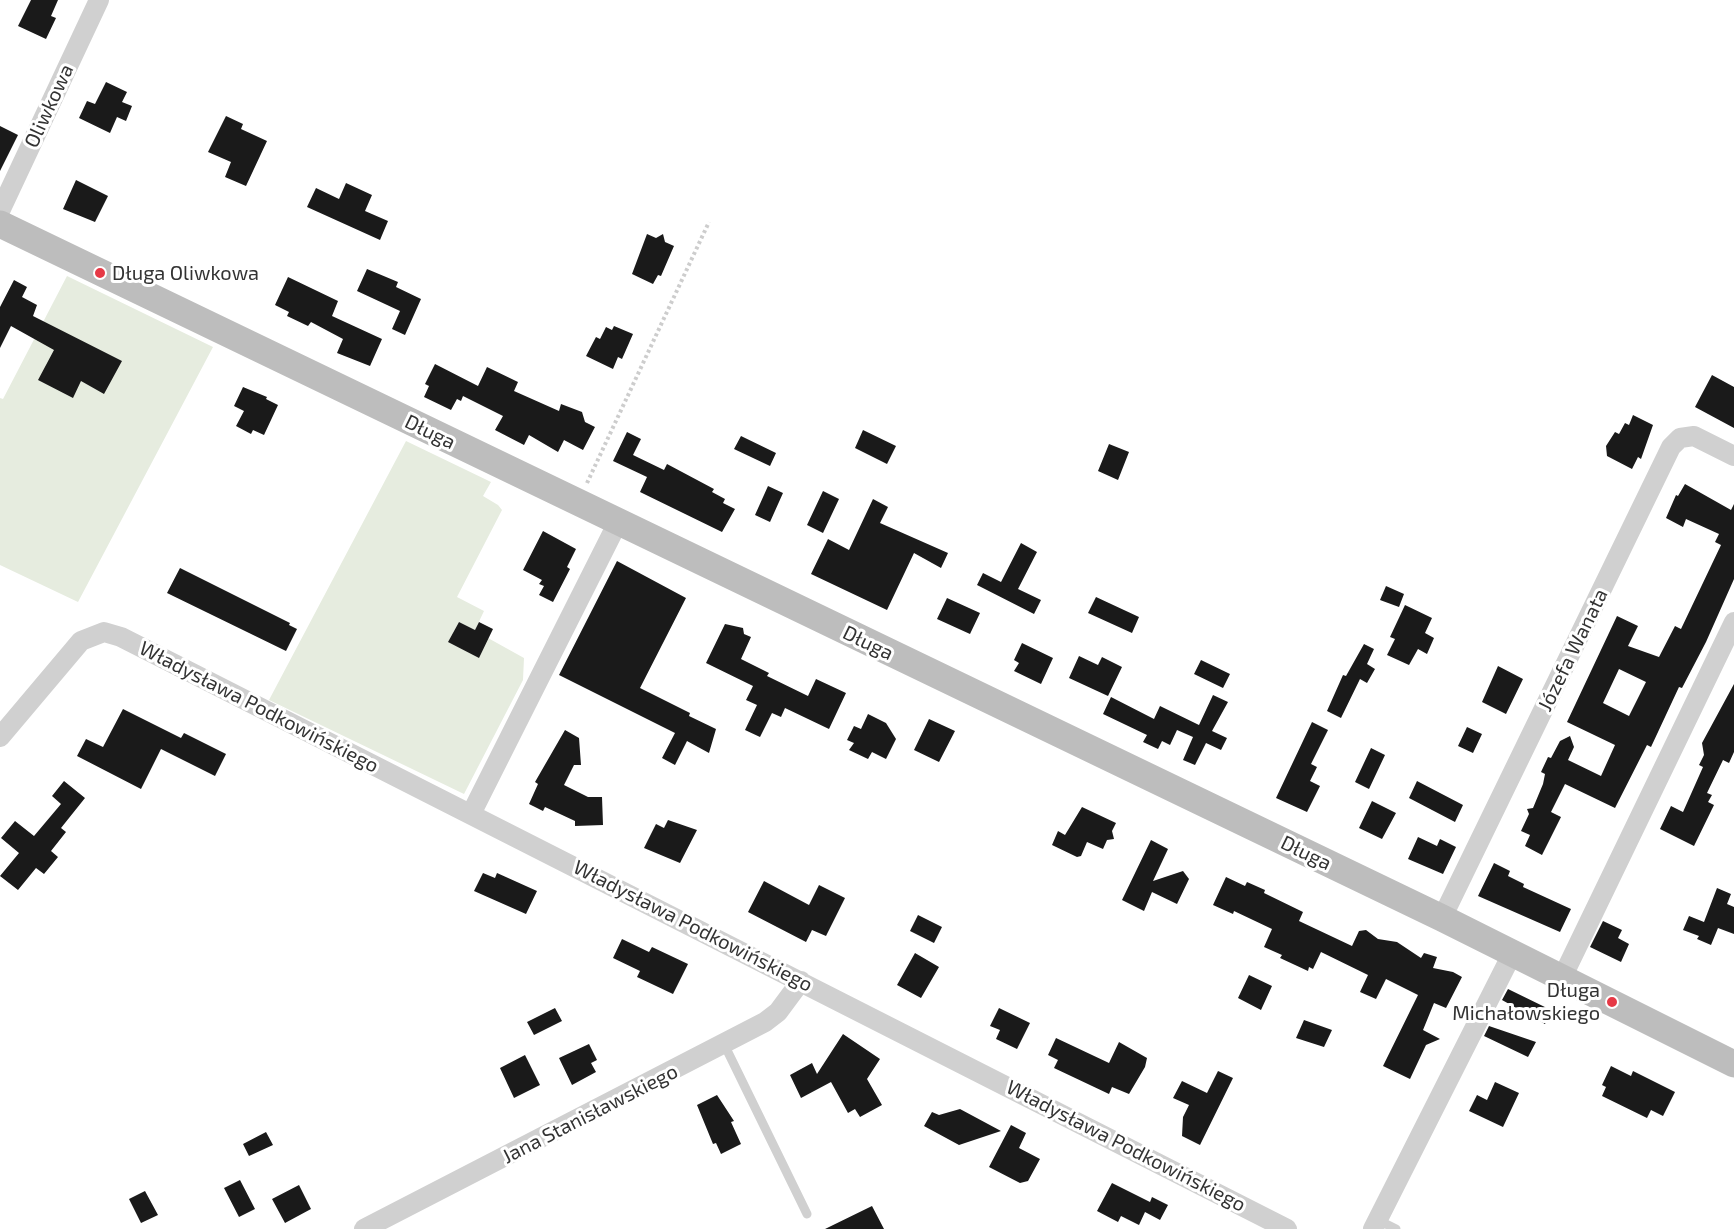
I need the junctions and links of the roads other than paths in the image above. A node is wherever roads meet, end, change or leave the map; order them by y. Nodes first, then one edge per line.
1 (99, 0) edge
2 (0, 211) edge
3 (0, 224) edge
4 (1734, 456) edge
5 (618, 522) junction
6 (1734, 622) edge
7 (0, 737) edge
8 (471, 814) junction
9 (1442, 918) junction
10 (1513, 952) junction
11 (1563, 978) junction
12 (801, 981) junction
13 (724, 1044) junction
14 (1734, 1064) edge
15 (807, 1214) dead end
16 (1375, 1225) edge
17 (364, 1229) edge
18 (1287, 1229) edge
19 (1396, 1229) edge

1 - 2 street, Oliwkowa
3 - 5 street, Długa
4 - 9 street, Józefa Wanata
5 - 8 street
5 - 9 street, Długa
6 - 11 street
7 - 8 street, Władysława Podkowińskiego
8 - 12 street, Władysława Podkowińskiego
9 - 10 street, Długa
10 - 11 street, Długa
10 - 16 street
11 - 14 street, Długa
12 - 13 street, Jana Stanisławskiego
12 - 18 street, Władysława Podkowińskiego
13 - 15 lane
13 - 17 street, Jana Stanisławskiego
16 - 19 lane

